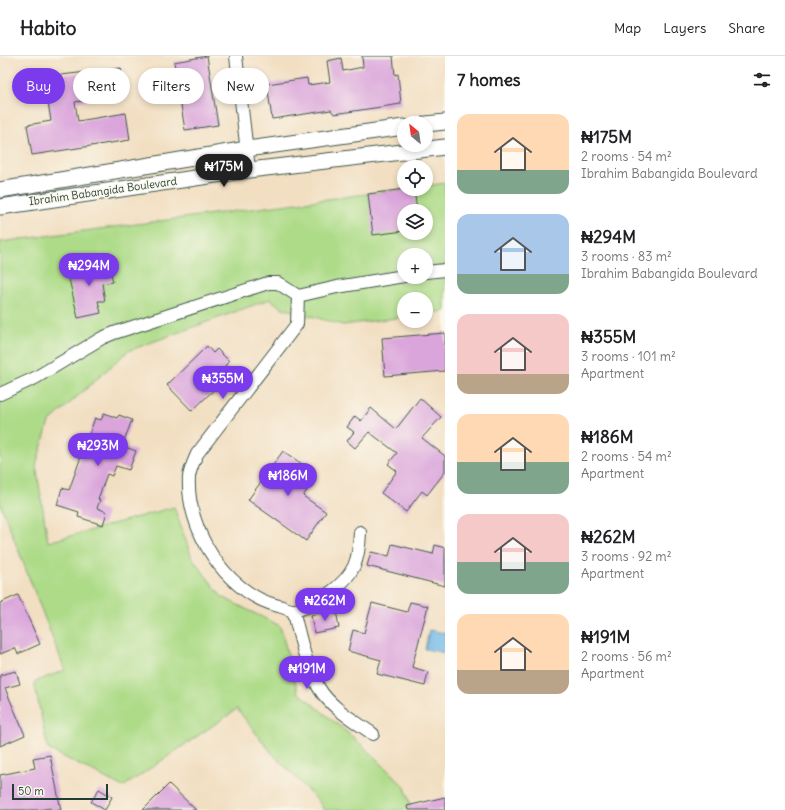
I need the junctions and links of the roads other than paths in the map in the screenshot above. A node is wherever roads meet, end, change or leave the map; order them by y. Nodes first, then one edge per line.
1 (236, 56) edge
2 (445, 122) edge
3 (433, 123) edge
4 (397, 129) edge
5 (445, 147) edge
6 (247, 149) junction
7 (249, 170) junction
8 (0, 190) edge
9 (0, 207) edge
10 (445, 270) edge
11 (433, 271) edge
12 (397, 277) edge
13 (298, 296) junction
14 (0, 394) edge
15 (360, 532) dead end
16 (293, 610) junction
17 (373, 734) dead end

1 - 6 street
2 - 3 street
4 - 6 street, Ibrahim Babangida Boulevard
5 - 7 street, Ibrahim Babangida Boulevard
6 - 7 street
6 - 8 street, Ibrahim Babangida Boulevard
7 - 9 street, Ibrahim Babangida Boulevard
10 - 11 street
12 - 13 street
13 - 14 street
13 - 16 street
15 - 16 street
16 - 17 street

